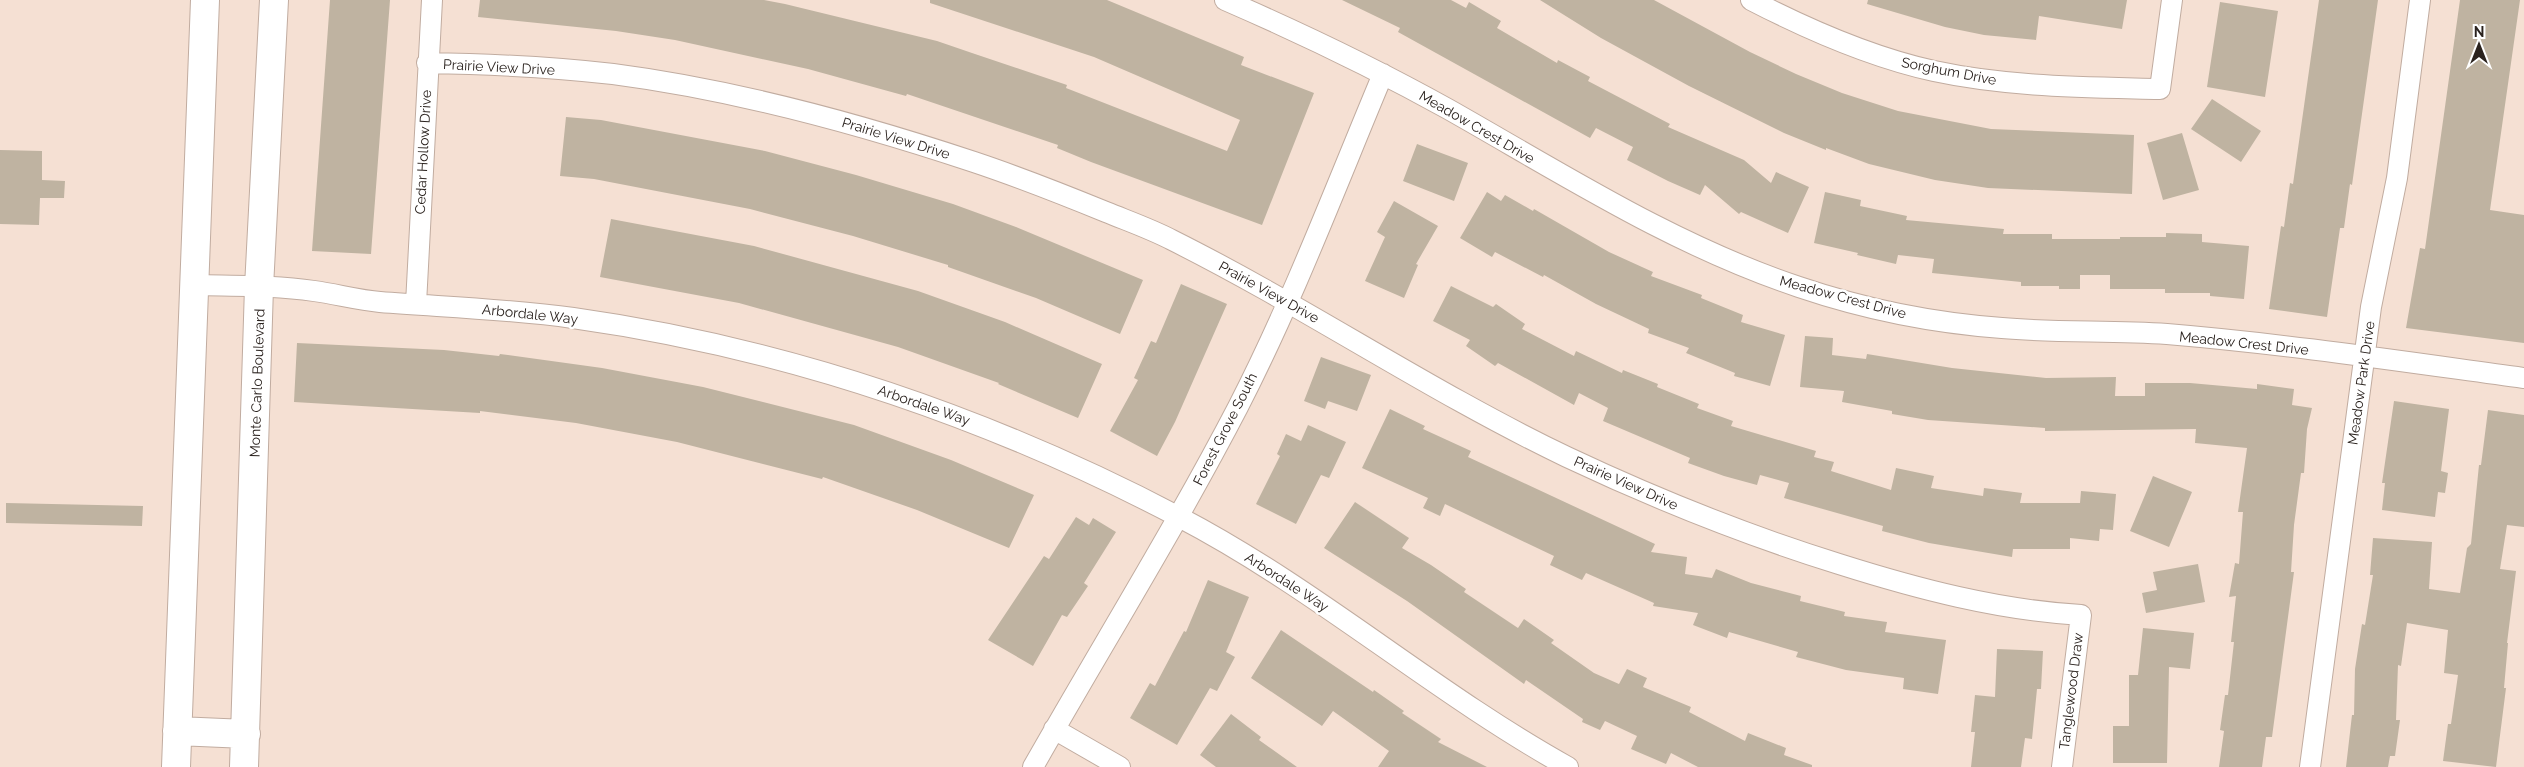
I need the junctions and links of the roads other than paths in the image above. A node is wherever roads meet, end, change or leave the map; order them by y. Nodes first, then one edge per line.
1 (206, 0) edge
2 (274, 0) edge
3 (432, 0) edge
4 (1225, 0) edge
5 (1751, 0) edge
6 (2172, 0) edge
7 (2420, 0) edge
8 (428, 64) junction
9 (1383, 74) junction
10 (195, 285) junction
11 (260, 287) junction
12 (1289, 301) junction
13 (416, 304) junction
14 (2364, 356) junction
15 (2524, 378) edge
16 (1180, 517) junction
17 (2081, 615) joint
18 (1054, 729) junction
19 (177, 731) junction
20 (246, 734) junction
21 (176, 767) edge
22 (244, 767) edge
23 (1033, 767) edge
24 (1120, 767) edge
25 (1568, 767) edge
26 (2062, 767) edge
27 (2310, 767) edge

1 - 10 main road
2 - 11 main road, Monte Carlo Boulevard
3 - 8 street, Cedar Hollow Drive
4 - 9 street, Meadow Crest Drive
5 - 6 street, Sorghum Drive
7 - 14 street, Meadow Park Drive
8 - 12 street, Prairie View Drive
8 - 13 street, Cedar Hollow Drive
9 - 12 street, Forest Grove South
9 - 14 street, Meadow Crest Drive
10 - 11 street, Arbordale Way
10 - 19 main road
11 - 13 street, Arbordale Way
11 - 20 main road, Monte Carlo Boulevard
12 - 16 street, Forest Grove South
12 - 17 street, Prairie View Drive
13 - 16 street, Arbordale Way
14 - 15 street, Meadow Crest Drive
14 - 27 street, Meadow Park Drive
16 - 18 street, Forest Grove South
16 - 25 street, Arbordale Way
17 - 26 street, Tanglewood Draw
18 - 23 street, Forest Grove South
18 - 24 street
19 - 20 main road
19 - 21 main road
20 - 22 main road, Monte Carlo Boulevard

